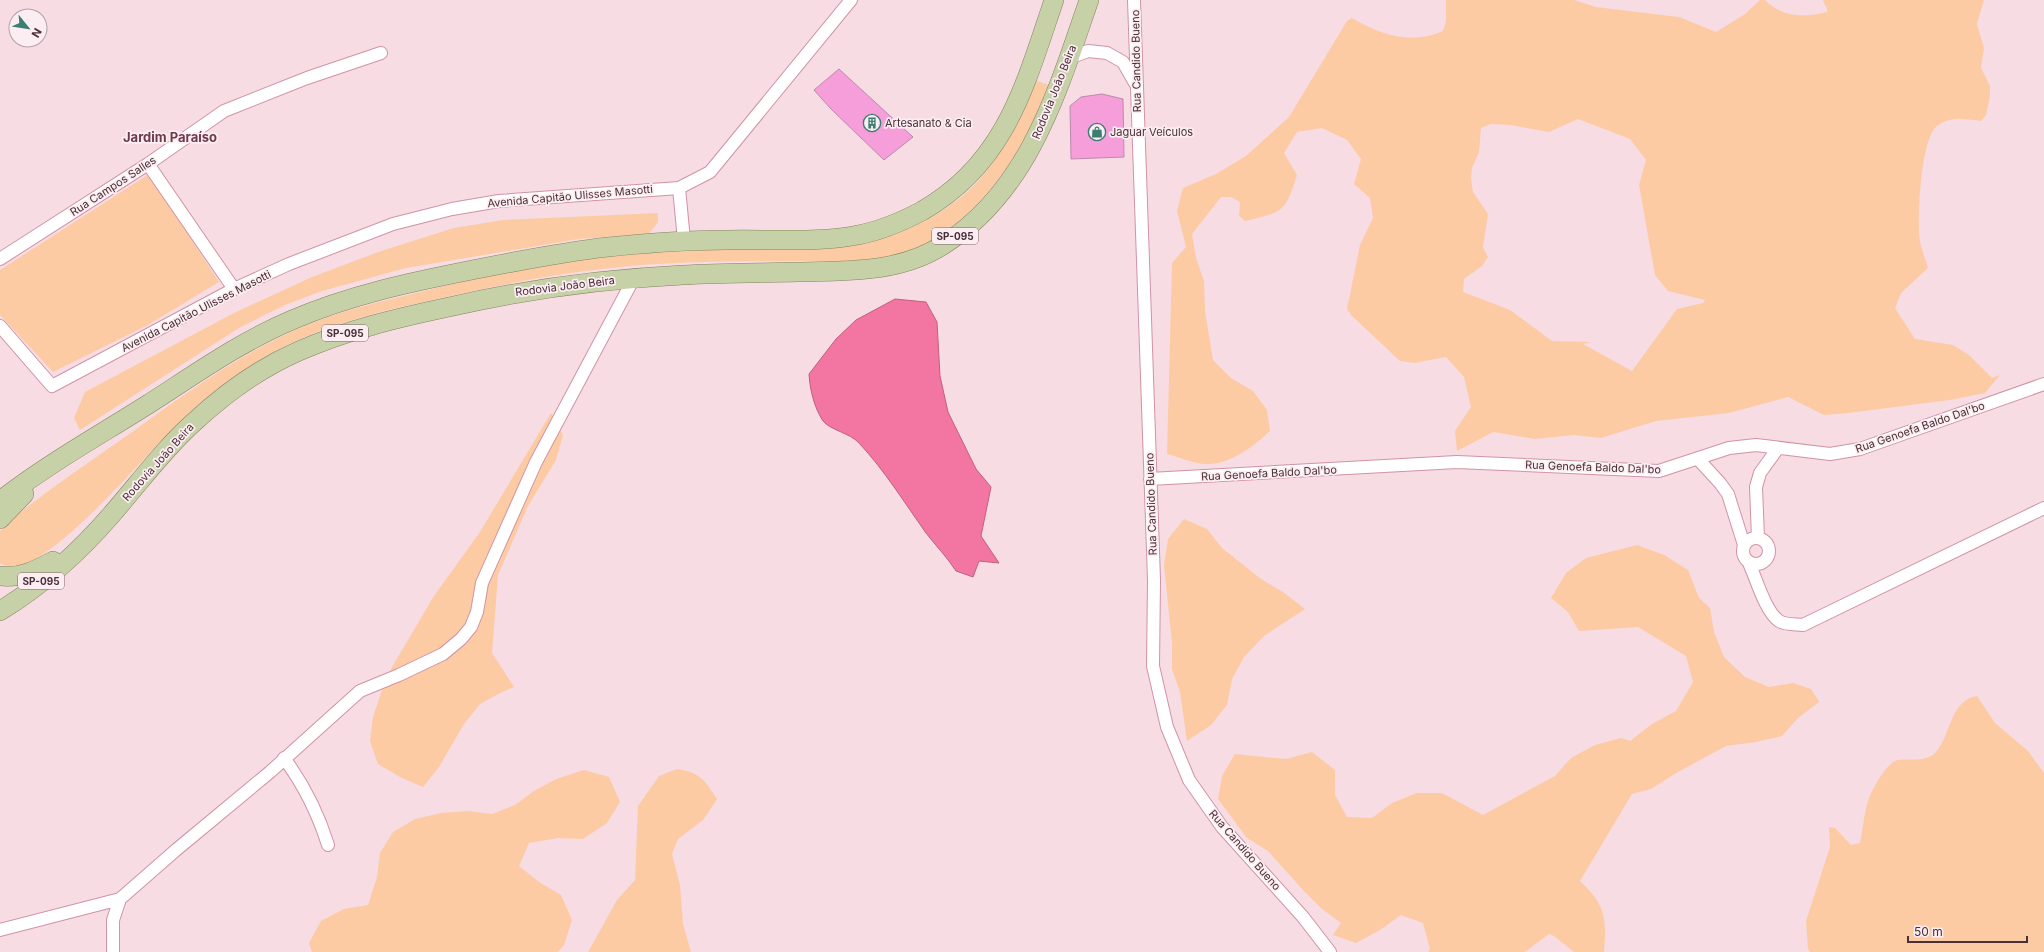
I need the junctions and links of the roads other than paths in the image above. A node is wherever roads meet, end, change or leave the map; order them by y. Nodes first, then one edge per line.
1 (851, 0) edge
2 (1054, 0) edge
3 (1090, 0) edge
4 (1134, 0) edge
5 (381, 53) dead end
6 (1069, 58) junction
7 (1136, 86) junction
8 (148, 164) junction
9 (679, 188) junction
10 (684, 240) junction
11 (0, 259) edge
12 (634, 278) junction
13 (234, 289) junction
14 (0, 326) edge
15 (2044, 384) edge
16 (1778, 448) junction
17 (1698, 459) junction
18 (53, 464) junction
19 (1150, 479) junction
20 (0, 501) edge
21 (2044, 508) edge
22 (0, 519) edge
23 (1758, 538) junction
24 (1744, 545) junction
25 (80, 548) junction
26 (1749, 563) junction
27 (0, 576) edge
28 (0, 612) edge
29 (284, 758) junction
30 (328, 845) dead end
31 (120, 899) junction
32 (0, 930) edge
33 (113, 952) edge
34 (1330, 952) edge

1 - 9 street, Avenida Capitão Ulisses Masotti
2 - 10 main road, SP-095
3 - 6 main road, Rodovia João Beira / SP-095
4 - 7 street, Rua Candido Bueno
5 - 8 street, Rua Campos Salles
6 - 7 street
6 - 12 main road, Rodovia João Beira / SP-095
7 - 19 street, Rua Candido Bueno
8 - 11 street, Rua Campos Salles
8 - 13 street
9 - 10 street
9 - 13 street, Avenida Capitão Ulisses Masotti
10 - 18 main road, SP-095
12 - 25 main road, Rodovia João Beira / SP-095
12 - 29 street
13 - 14 street, Avenida Capitão Ulisses Masotti
15 - 16 street, Rua Genoefa Baldo Dal'bo
16 - 17 street, Rua Genoefa Baldo Dal'bo
16 - 23 street
17 - 19 street, Rua Genoefa Baldo Dal'bo
17 - 24 street
18 - 20 main road, SP-095
18 - 22 main road
19 - 34 street, Rua Candido Bueno
21 - 26 street
23 - 24 street
23 - 26 street
24 - 26 street
25 - 27 main road
25 - 28 main road, Rodovia João Beira / SP-095
29 - 30 street
29 - 31 street
31 - 32 street
31 - 33 street

